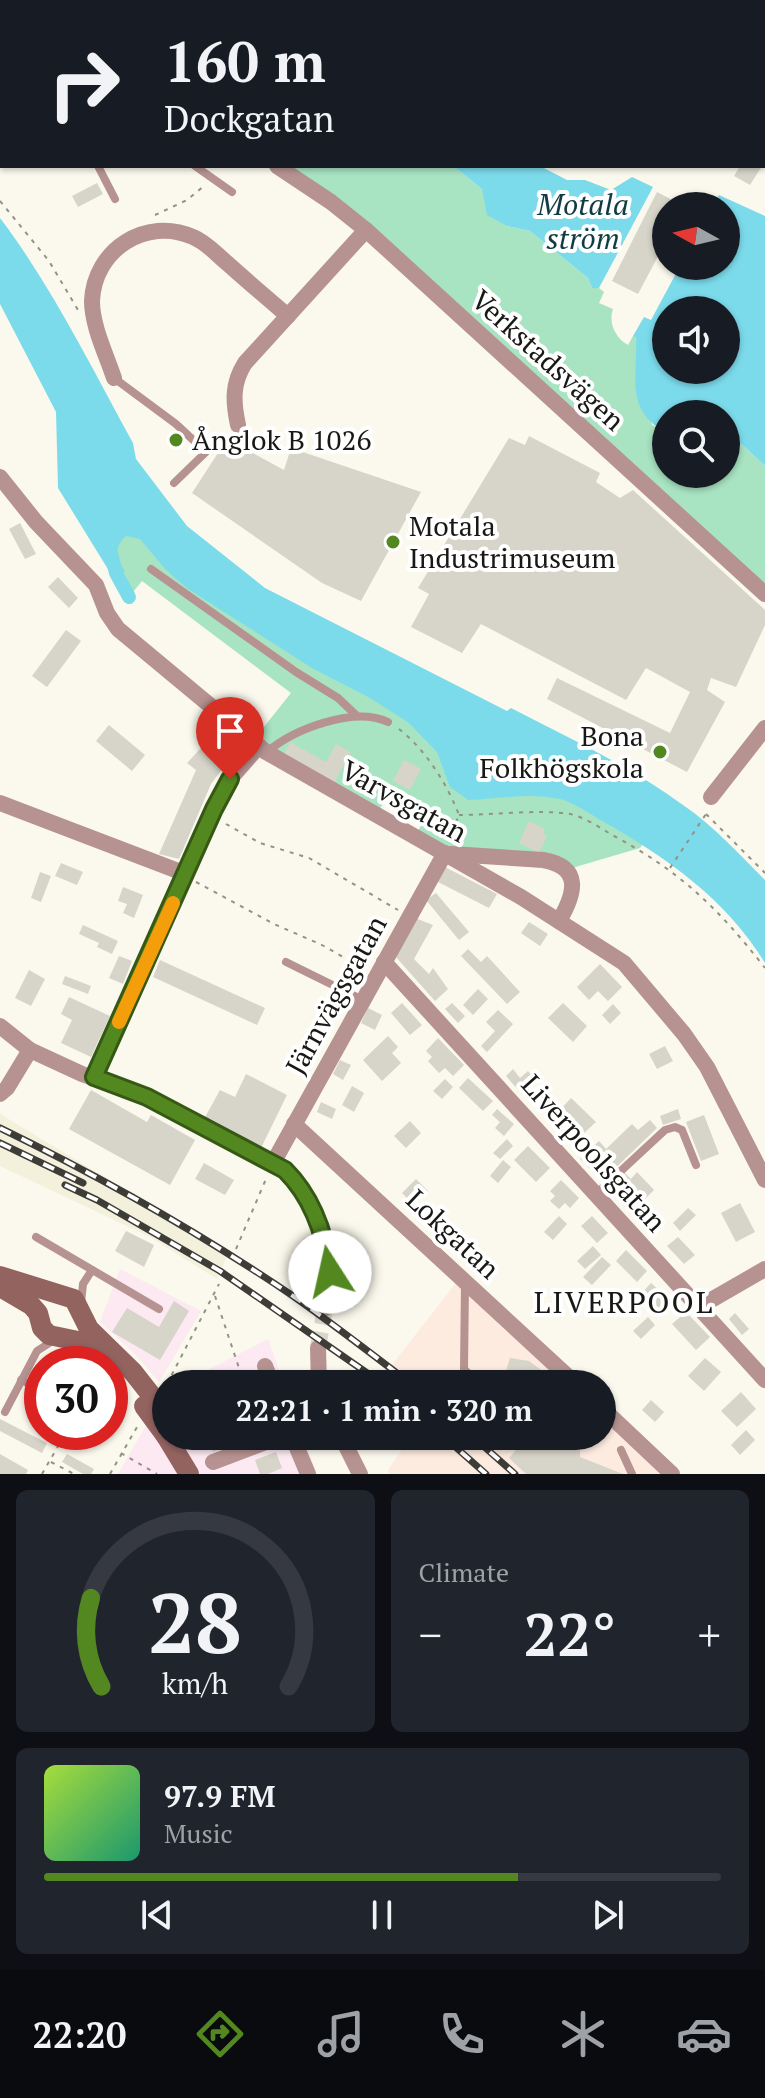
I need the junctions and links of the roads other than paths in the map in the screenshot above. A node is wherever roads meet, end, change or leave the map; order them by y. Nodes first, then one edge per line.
1 (99, 168) edge
2 (198, 168) edge
3 (280, 168) edge
4 (232, 192) dead end
5 (115, 199) dead end
6 (366, 230) junction
7 (288, 316) junction
8 (114, 378) joint
9 (238, 425) dead end
10 (0, 477) edge
11 (174, 483) dead end
12 (5, 496) edge
13 (151, 569) dead end
14 (765, 594) edge
15 (357, 716) junction
16 (388, 722) road end
17 (765, 728) edge
18 (262, 749) junction
19 (0, 803) edge
20 (709, 805) road end
21 (445, 853) junction
22 (186, 874) junction
23 (559, 921) junction
24 (286, 962) dead end
25 (380, 969) junction
26 (363, 1000) junction
27 (0, 1026) edge
28 (30, 1050) junction
29 (94, 1077) junction
30 (0, 1094) edge
31 (294, 1124) junction
32 (273, 1163) junction
33 (696, 1165) dead end
34 (765, 1180) edge
35 (595, 1194) junction
36 (36, 1237) dead end
37 (765, 1269) edge
38 (92, 1270) junction
39 (0, 1276) edge
40 (465, 1280) junction
41 (0, 1287) edge
42 (73, 1299) junction
43 (699, 1307) junction
44 (325, 1308) tunnel mouth
45 (159, 1309) dead end
46 (38, 1318) junction
47 (62, 1337) junction
48 (37, 1346) edge
49 (46, 1346) edge
50 (86, 1346) edge
51 (318, 1348) tunnel mouth
52 (265, 1366) dead end
53 (267, 1370) edge
54 (319, 1370) edge
55 (465, 1370) edge
56 (561, 1370) edge
57 (24, 1375) edge
58 (21, 1380) junction
59 (765, 1380) edge
60 (24, 1381) edge
61 (128, 1387) edge
62 (152, 1394) edge
63 (5, 1412) dead end
64 (152, 1417) edge
65 (616, 1421) edge
66 (174, 1450) edge
67 (192, 1450) edge
68 (249, 1450) edge
69 (298, 1450) edge
70 (348, 1450) edge
71 (621, 1450) dead end
72 (207, 1468) edge
73 (189, 1474) edge
74 (308, 1474) edge
75 (360, 1474) edge
76 (632, 1474) edge
77 (672, 1474) edge

1 - 5 lane
2 - 4 lane
3 - 6 street, Verkstadsvägen
6 - 7 street
6 - 14 street, Verkstadsvägen
7 - 8 street
7 - 9 street
8 - 11 lane
10 - 12 street, Varvsgatan
12 - 18 street, Varvsgatan
13 - 15 lane
15 - 16 lane
15 - 18 lane
17 - 20 street
18 - 21 street, Varvsgatan
18 - 22 street
19 - 22 street
21 - 23 street, Varvsgatan
21 - 23 street
21 - 25 street, Järnvägsgatan
22 - 29 street
23 - 34 street, Varvsgatan
24 - 26 lane
25 - 26 street, Järnvägsgatan
25 - 35 street, Liverpoolsgatan
26 - 31 street, Järnvägsgatan
27 - 28 street
28 - 29 street
28 - 30 street
29 - 32 street
31 - 32 street, Järnvägsgatan
31 - 40 street, Lokgatan
32 - 44 street
33 - 35 lane
35 - 43 street, Liverpoolsgatan
36 - 38 lane
37 - 43 street
38 - 42 lane
38 - 45 lane
39 - 42 main road
40 - 55 lane
40 - 56 street, Lokgatan
41 - 46 main road
42 - 46 main road
42 - 47 main road
42 - 62 main road
43 - 59 street, Liverpoolsgatan
46 - 47 main road
46 - 48 lane
47 - 49 lane
47 - 50 main road
51 - 54 street
52 - 53 street
57 - 58 lane
58 - 60 lane
58 - 63 lane
61 - 64 main road
65 - 77 street
66 - 73 main road
67 - 72 main road
68 - 72 street
69 - 74 street
70 - 75 street
71 - 76 lane

